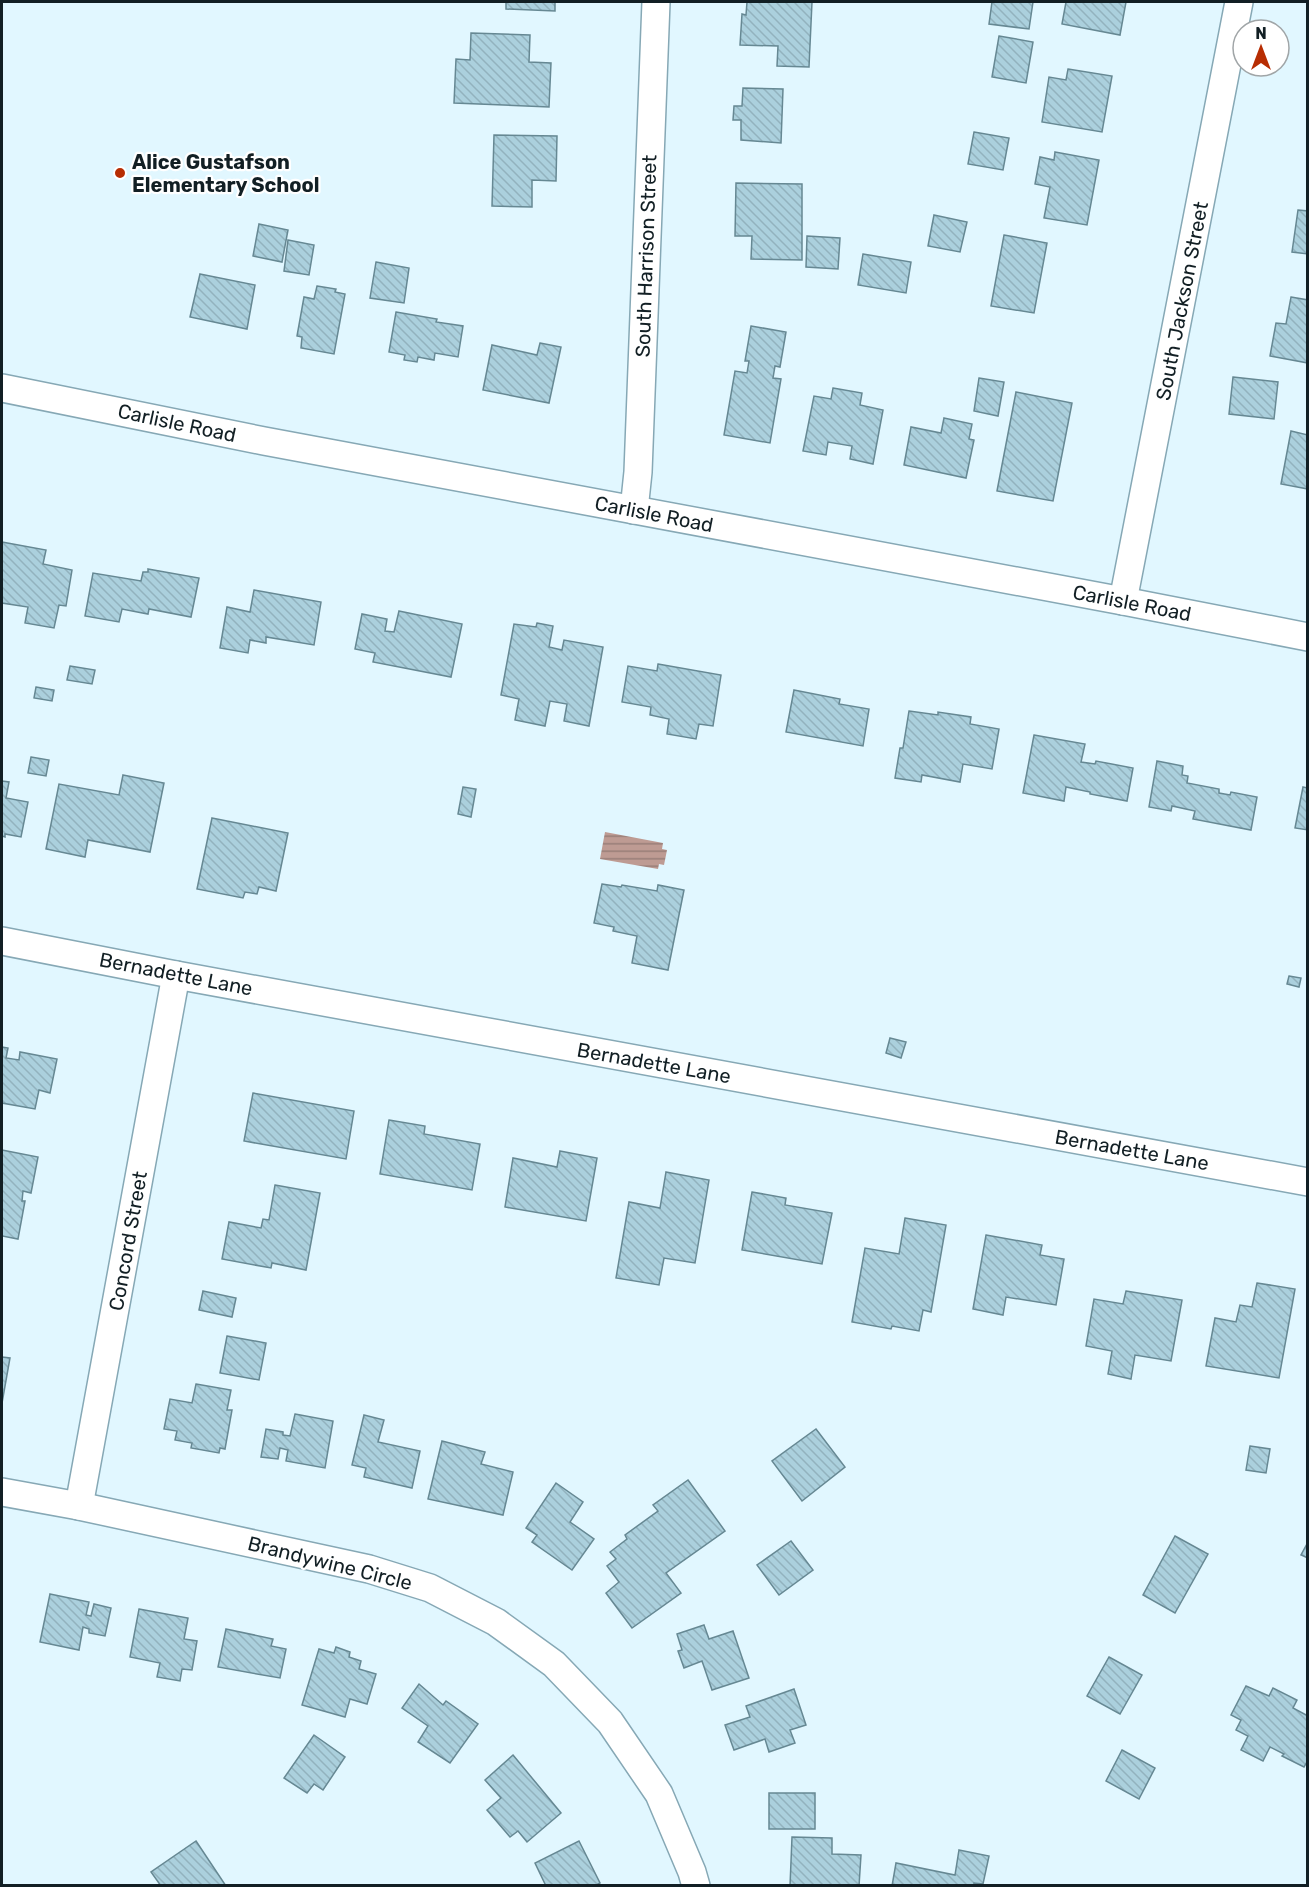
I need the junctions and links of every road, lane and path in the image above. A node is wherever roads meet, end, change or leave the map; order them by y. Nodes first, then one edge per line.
1 (656, 2) edge
2 (1239, 2) edge
3 (2, 388) edge
4 (634, 510) junction
5 (1123, 601) junction
6 (1308, 637) edge
7 (2, 941) edge
8 (176, 975) junction
9 (1308, 1182) edge
10 (2, 1492) edge
11 (78, 1506) junction
12 (696, 1886) edge

1 - 4 street, South Harrison Street
2 - 5 street, South Jackson Street
3 - 4 street, Carlisle Road
4 - 5 street, Carlisle Road
5 - 6 street, Carlisle Road
7 - 8 street, Bernadette Lane
8 - 9 street, Bernadette Lane
8 - 11 street, Concord Street
10 - 11 street, Brandywine Circle
11 - 12 street, Brandywine Circle

